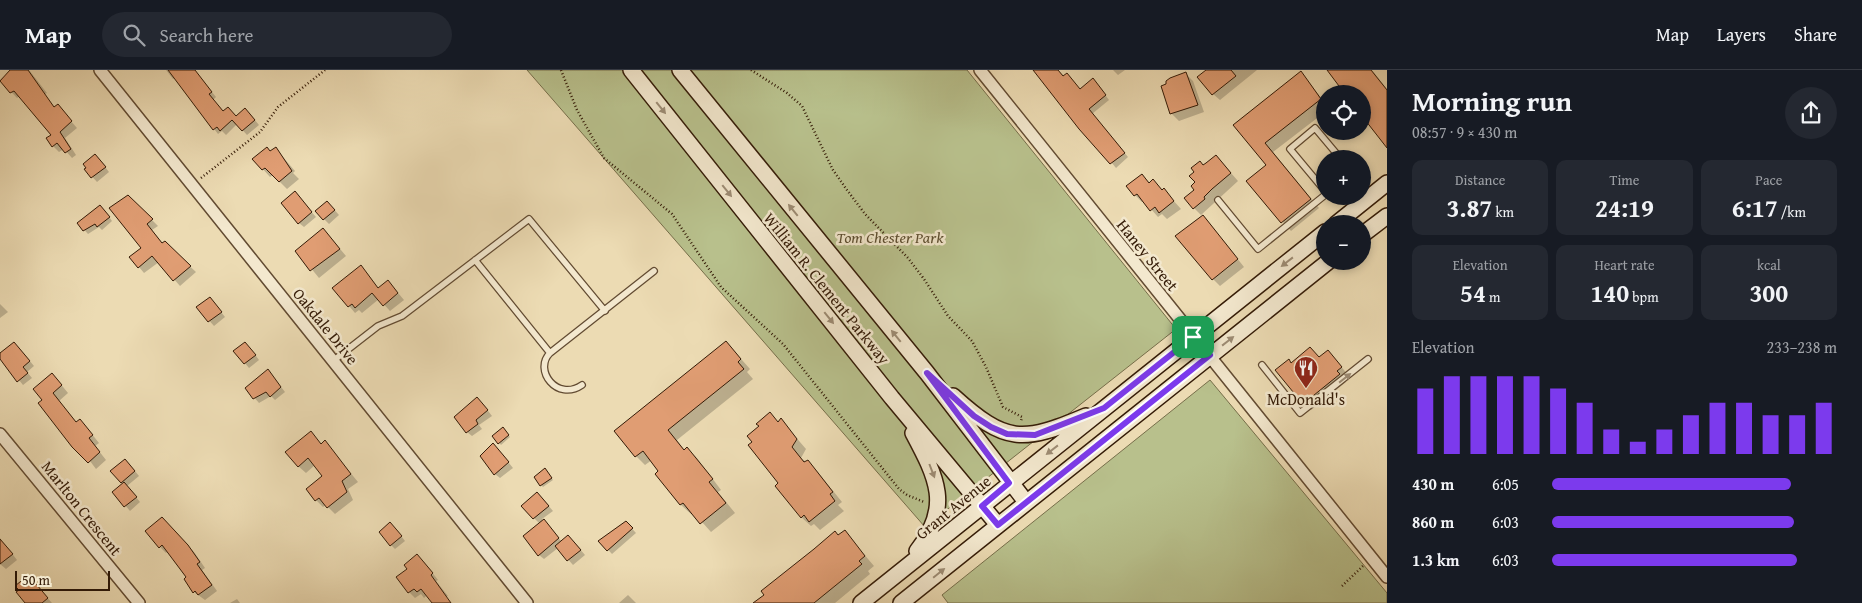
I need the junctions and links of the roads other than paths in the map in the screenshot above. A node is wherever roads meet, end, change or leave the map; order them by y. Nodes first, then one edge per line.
1 (100, 70) edge
2 (631, 70) edge
3 (680, 70) edge
4 (980, 70) edge
5 (1333, 150) edge
6 (1316, 180) edge
7 (1387, 183) edge
8 (1371, 191) edge
9 (1218, 200) dead end
10 (1316, 202) edge
11 (1387, 216) edge
12 (1371, 228) edge
13 (1316, 239) edge
14 (476, 260) junction
15 (1318, 270) edge
16 (654, 271) dead end
17 (605, 311) junction
18 (1193, 337) junction
19 (550, 353) junction
20 (1210, 355) junction
21 (1368, 359) dead end
22 (333, 361) junction
23 (1262, 365) dead end
24 (927, 373) junction
25 (582, 385) dead end
26 (892, 398) junction
27 (1104, 408) junction
28 (0, 434) edge
29 (1009, 483) junction
30 (1026, 502) junction
31 (982, 506) junction
32 (998, 525) junction
33 (902, 570) junction
34 (1387, 577) edge
35 (139, 603) edge
36 (527, 603) edge
37 (861, 603) edge
38 (901, 603) edge

1 - 22 street, Oakdale Drive
2 -> 26 main road, William R. Clement Parkway
24 -> 3 main road, William R. Clement Parkway
4 - 18 street, Haney Street
5 - 6 lane
7 - 8 main road
9 - 10 lane
11 - 12 main road
13 -> 18 main road, Grant Avenue
14 - 17 lane
14 - 19 lane
14 - 22 lane
20 -> 15 main road
16 - 17 lane
17 - 19 lane
18 - 20 street, Haney Street
18 - 27 main road, Grant Avenue
19 - 25 lane
20 - 30 main road
20 - 34 street, Haney Street
23 -> 21 lane
22 - 36 street, Oakdale Drive
24 - 27 main road
24 - 29 main road, William R. Clement Parkway
26 - 31 main road, William R. Clement Parkway
26 -> 33 main road
27 -> 29 main road, Grant Avenue
28 - 35 street, Marlton Crescent
29 - 30 main road, William R. Clement Parkway
29 - 31 main road, Grant Avenue
30 - 32 main road
31 - 32 main road, William R. Clement Parkway
31 - 33 main road, Grant Avenue
38 -> 32 main road
33 - 37 main road, Grant Avenue

